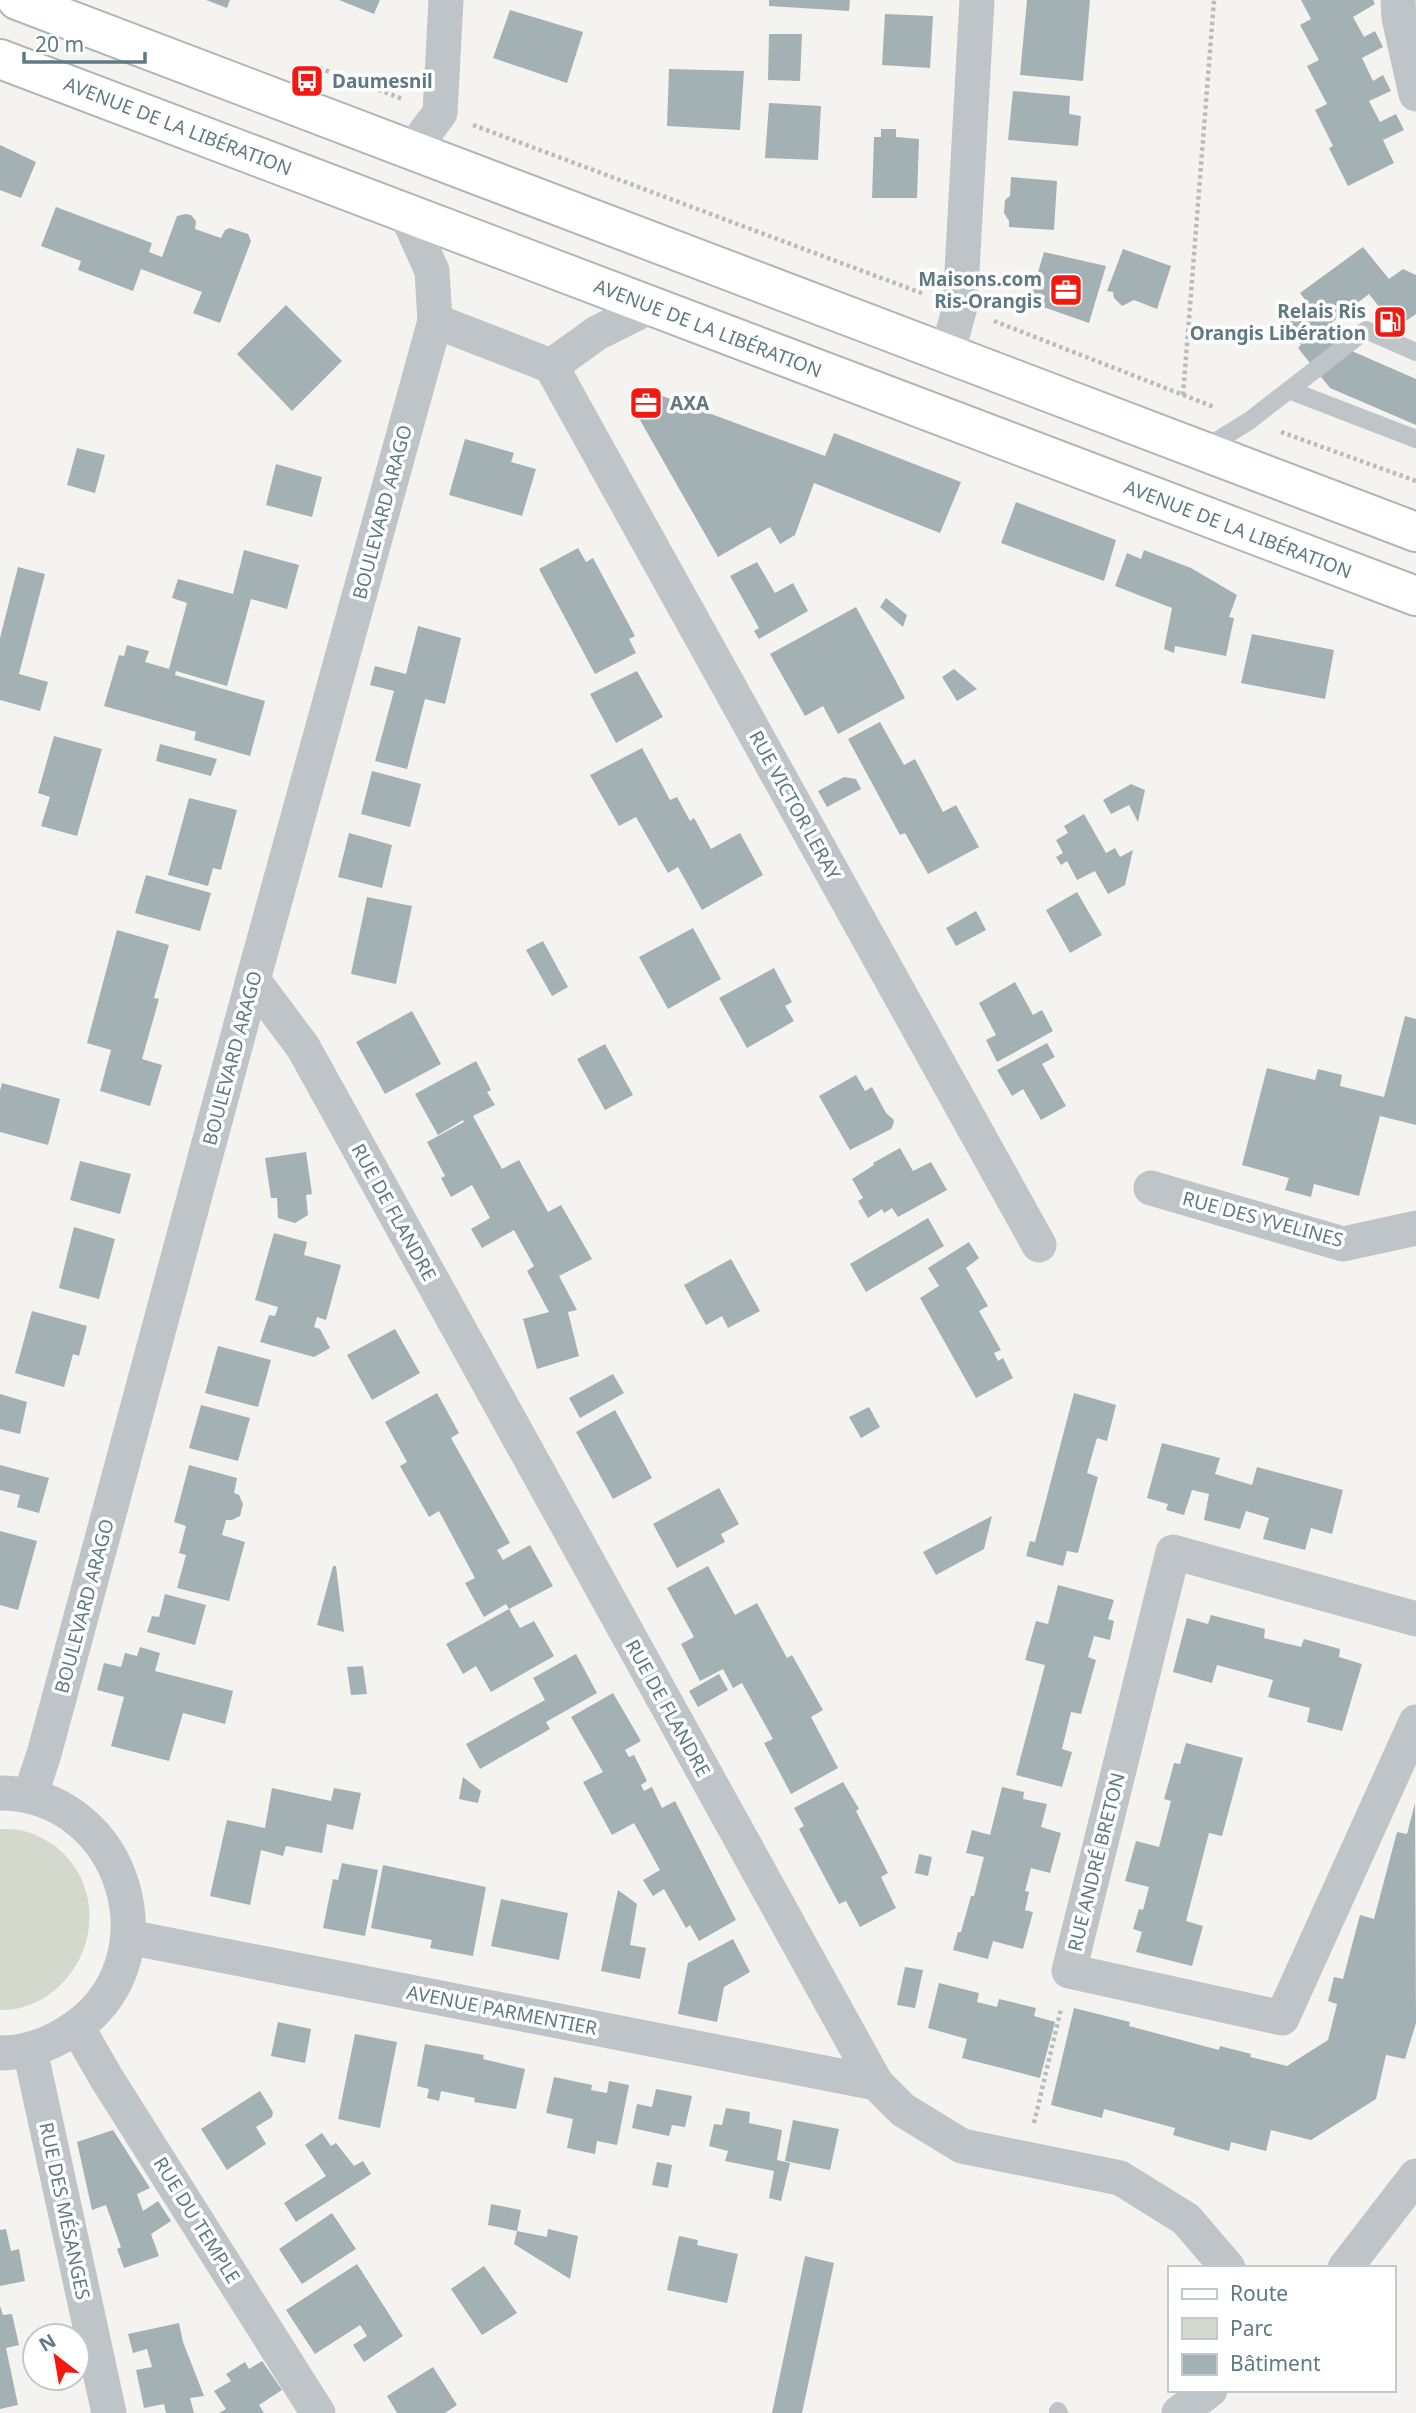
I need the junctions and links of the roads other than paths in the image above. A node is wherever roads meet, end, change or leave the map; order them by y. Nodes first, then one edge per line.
1 (17, 0) edge
2 (446, 0) edge
3 (977, 0) edge
4 (1398, 0) edge
5 (0, 59) edge
6 (1416, 94) edge
7 (417, 151) junction
8 (406, 213) junction
9 (651, 306) junction
10 (435, 321) junction
11 (1416, 352) edge
12 (947, 354) junction
13 (551, 366) junction
14 (1289, 390) junction
15 (1416, 439) edge
16 (1201, 450) junction
17 (1416, 532) edge
18 (1416, 596) edge
19 (253, 980) junction
20 (1151, 1188) dead end
21 (1416, 1228) edge
22 (1039, 1245) dead end
23 (1416, 1619) edge
24 (1416, 1722) edge
25 (15, 1794) edge
26 (128, 1937) junction
27 (77, 2027) junction
28 (15, 2051) edge
29 (876, 2083) junction
30 (1416, 2176) edge
31 (1226, 2266) edge
32 (1347, 2266) edge
33 (1207, 2392) edge
34 (109, 2413) edge
35 (318, 2413) edge
36 (1179, 2413) edge

1 - 7 main road
2 - 7 street
3 - 12 street
4 - 6 street
5 - 8 main road, AVENUE DE LA LIBÉRATION
7 - 12 main road
8 - 9 main road, AVENUE DE LA LIBÉRATION
8 - 10 street, BOULEVARD ARAGO
9 - 13 street
9 - 18 main road, AVENUE DE LA LIBÉRATION
10 - 13 street
10 - 19 street, BOULEVARD ARAGO
11 - 14 lane
12 - 16 main road
13 - 22 street, RUE VICTOR LERAY
14 - 15 lane
14 - 16 lane
16 - 17 main road
19 - 25 street, BOULEVARD ARAGO
19 - 29 street, RUE DE FLANDRE
20 - 21 street, RUE DES YVELINES
23 - 24 street, RUE ANDRÉ BRETON
25 - 26 street
26 - 27 street
26 - 29 street, AVENUE PARMENTIER
27 - 28 street
27 - 35 street, RUE DU TEMPLE
28 - 34 street, RUE DES MÉSANGES
29 - 31 street, RUE DE FLANDRE
30 - 32 street
33 - 36 street

